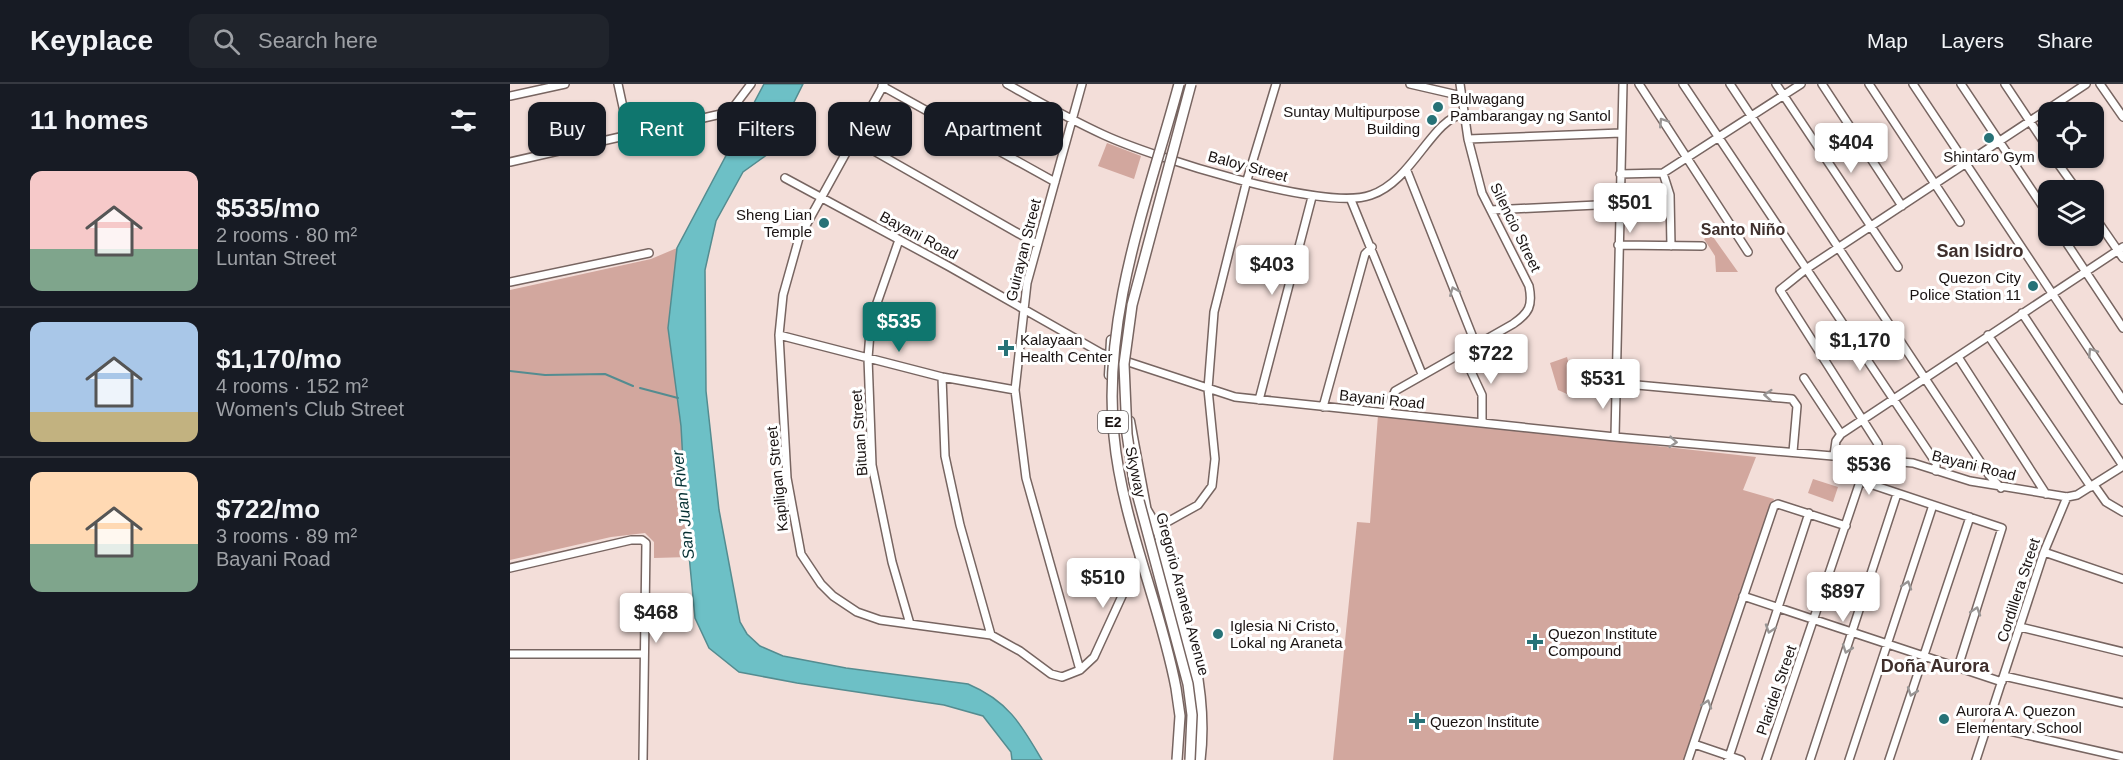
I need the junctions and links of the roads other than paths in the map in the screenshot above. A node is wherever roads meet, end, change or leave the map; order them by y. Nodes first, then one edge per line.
1 (565, 84) edge
2 (618, 84) edge
3 (751, 84) edge
4 (1009, 84) edge
5 (1082, 84) edge
6 (1177, 84) edge
7 (1192, 84) edge
8 (1276, 84) edge
9 (1410, 84) edge
10 (1460, 84) edge
11 (1623, 84) edge
12 (1639, 84) edge
13 (1683, 84) edge
14 (1730, 84) edge
15 (1776, 84) edge
16 (1801, 84) edge
17 (1822, 84) edge
18 (1869, 84) edge
19 (1913, 84) edge
20 (1961, 84) edge
21 (2005, 84) edge
22 (2086, 84) edge
23 (2100, 84) edge
24 (883, 85) edge
25 (510, 96) edge
26 (1462, 96) junction
27 (1784, 96) junction
28 (622, 102) edge
29 (874, 102) edge
30 (1464, 114) junction
31 (2123, 117) edge
32 (705, 118) edge
33 (1752, 118) junction
34 (1073, 120) junction
35 (2029, 122) junction
36 (1621, 133) junction
37 (2038, 135) edge
38 (618, 137) edge
39 (1468, 139) junction
40 (1719, 139) junction
41 (2000, 141) junction
42 (1157, 154) junction
43 (843, 156) edge
44 (883, 156) edge
45 (1173, 159) junction
46 (1687, 160) junction
47 (510, 162) edge
48 (1966, 164) junction
49 (1407, 171) junction
50 (1664, 173) junction
51 (1620, 174) junction
52 (785, 177) dead end
53 (1248, 180) junction
54 (1055, 182) junction
55 (1936, 184) junction
56 (820, 197) junction
57 (1312, 197) junction
58 (2038, 199) edge
59 (1351, 200) junction
60 (1618, 204) junction
61 (1902, 206) junction
62 (1491, 210) junction
63 (1960, 222) dead end
64 (1871, 227) junction
65 (2104, 229) edge
66 (898, 240) junction
67 (1037, 244) junction
68 (1618, 245) junction
69 (1671, 246) junction
70 (1702, 246) dead end
71 (2069, 246) edge
72 (1372, 247) junction
73 (1837, 248) junction
74 (2120, 249) edge
75 (1748, 252) dead end
76 (649, 253) dead end
77 (2123, 258) edge
78 (1898, 267) dead end
79 (1806, 269) junction
80 (2086, 272) junction
81 (510, 282) edge
82 (2054, 293) junction
83 (1022, 308) junction
84 (2022, 314) junction
85 (2123, 328) edge
86 (779, 335) junction
87 (1988, 335) junction
88 (1476, 345) junction
89 (1462, 352) junction
90 (1109, 357) junction
91 (1958, 357) junction
92 (868, 358) junction
93 (1126, 363) junction
94 (1422, 374) junction
95 (942, 377) junction
96 (1804, 378) dead end
97 (1926, 378) junction
98 (1616, 383) junction
99 (1208, 389) junction
100 (1015, 390) junction
101 (1258, 400) junction
102 (1893, 400) junction
103 (2123, 400) edge
104 (1323, 407) junction
105 (1386, 413) junction
106 (1862, 420) junction
107 (1482, 423) junction
108 (1841, 434) junction
109 (1615, 437) junction
110 (1793, 452) junction
111 (1834, 455) junction
112 (1868, 458) junction
113 (1879, 459) junction
114 (2123, 466) edge
115 (1936, 471) junction
116 (1861, 481) junction
117 (2092, 487) junction
118 (2001, 488) junction
119 (1897, 494) junction
120 (2046, 494) junction
121 (2067, 497) junction
122 (1933, 505) junction
123 (1147, 511) joint
124 (2123, 512) edge
125 (1809, 513) junction
126 (1970, 517) junction
127 (1846, 526) junction
128 (1154, 529) junction
129 (2044, 552) junction
130 (1139, 559) junction
131 (510, 568) edge
132 (2123, 579) edge
133 (1743, 596) junction
134 (1777, 608) junction
135 (1814, 619) junction
136 (910, 624) junction
137 (2020, 627) junction
138 (1853, 632) junction
139 (991, 635) junction
140 (1888, 643) junction
141 (2123, 652) edge
142 (510, 654) edge
143 (644, 654) junction
144 (1925, 656) junction
145 (1958, 667) junction
146 (1080, 670) junction
147 (2003, 679) junction
148 (2123, 703) edge
149 (1987, 726) junction
150 (1694, 744) junction
151 (2123, 757) edge
152 (1729, 758) edge
153 (643, 760) edge
154 (1176, 760) edge
155 (1192, 760) edge
156 (1200, 760) edge
157 (1688, 760) edge
158 (1741, 760) edge
159 (1766, 760) edge
160 (1810, 760) edge
161 (1849, 760) edge
162 (1889, 760) edge
163 (1976, 760) edge

1 - 25 street
2 - 28 street
3 - 32 street
4 - 34 street, Baloy Street
5 - 34 street, Guirayan Street
6 - 42 main road
6 - 154 highway, Skyway / E2, bridge
7 - 45 main road, Gregorio Araneta Avenue
7 - 155 highway, Skyway / E2, bridge
8 - 53 street
9 - 26 street
10 - 26 street, Silencio Street
11 - 36 street
46 -> 12 street
13 - 40 street
14 - 33 street
15 - 27 street
16 - 27 street
17 - 61 street
18 - 55 street
19 - 48 street
20 - 41 street
21 - 35 street
22 - 35 street
23 - 31 street
24 - 29 street, Kapiligan Street
24 - 54 street
26 - 30 street, Silencio Street
27 - 33 street
27 - 64 street
30 - 39 street, Silencio Street
30 - 49 street, Baloy Street
33 - 40 street
33 - 73 street
34 - 42 street, Baloy Street
34 - 54 street, Guirayan Street
35 - 37 street
35 - 41 street
36 - 39 street
36 - 51 street
38 - 47 street
39 - 62 street, Silencio Street
40 - 46 street
40 - 79 street
41 - 48 street
41 - 58 street
42 - 45 street, Baloy Street
42 - 90 main road
43 - 56 street, Kapiligan Street
44 - 67 street
45 - 53 street, Baloy Street
45 - 93 main road, Gregorio Araneta Avenue
46 - 50 street
46 - 75 street
48 - 55 street
48 - 82 street
49 - 59 street, Baloy Street
88 -> 49 street
50 - 51 street
50 - 69 street
51 - 60 street
52 - 56 street, Bayani Road
53 - 57 street, Baloy Street
53 - 99 street
54 - 67 street, Guirayan Street
55 - 61 street
55 - 63 street
56 - 66 street, Bayani Road
56 - 86 street, Kapiligan Street
57 - 59 street, Baloy Street
57 - 101 street
59 - 72 street
60 - 62 street
60 - 68 street
61 - 64 street
62 - 88 street, Silencio Street
64 - 73 street
64 - 78 street
65 - 74 street
66 - 83 street, Bayani Road
66 - 92 street, Bituan Street
67 - 83 street, Guirayan Street
68 - 69 street
68 - 98 street
69 - 70 street
71 - 80 street
72 - 94 street
72 - 104 street
73 - 79 street
73 - 97 street
74 - 77 street
74 - 80 street
76 - 81 street
79 - 102 street
79 - 106 street
80 - 82 street
80 - 85 street
82 - 84 street
103 -> 82 street
83 - 90 street, Bayani Road
83 - 100 street, Guirayan Street
84 - 87 street
84 - 114 street
86 - 92 street
86 - 136 street, Kapiligan Street
87 - 91 street
87 - 117 street
88 - 89 street, Silencio Street
89 - 94 street, Silencio Street
89 - 107 street
90 - 93 street, Bayani Road
90 - 130 main road
91 - 97 street
91 - 120 street
92 - 95 street
92 - 136 street, Bituan Street
93 - 99 street, Bayani Road
93 - 123 main road, Gregorio Araneta Avenue
94 - 105 street, Silencio Street
95 - 100 street
95 - 139 street
96 - 108 street
97 - 102 street
97 - 118 street
98 - 109 street
110 -> 98 street
99 - 101 street, Bayani Road
99 - 128 street
100 - 146 street, Guirayan Street
101 - 104 street, Bayani Road
102 - 106 street
102 - 115 street
104 - 105 street, Bayani Road
105 - 107 street, Bayani Road
106 - 108 street
106 - 113 street
107 - 109 street, Bayani Road
108 - 111 street
109 -> 110 street, Bayani Road
110 - 111 street, Bayani Road
111 - 112 street, Bayani Road
112 - 113 street, Bayani Road
112 - 116 street, Plaridel Street
113 - 115 street, Bayani Road
114 - 117 street, Bayani Road
115 - 118 street, Bayani Road
116 - 119 street
116 - 127 street, Plaridel Street
117 - 121 street, Bayani Road
117 - 124 street
118 - 120 street, Bayani Road
119 - 122 street
119 - 138 street
120 - 121 street, Bayani Road
121 - 129 street, Cordillera Street
122 - 126 street
140 -> 122 street
123 - 128 highway
125 - 127 street
125 - 133 street
125 - 134 street
126 - 144 street
145 -> 126 street
127 - 135 street, Plaridel Street
128 - 155 main road, Gregorio Araneta Avenue
128 - 156 highway
129 - 132 street
129 - 137 street, Cordillera Street
130 - 146 street
130 - 154 main road
131 - 143 street
133 - 134 street
150 -> 133 street
134 - 135 street
134 -> 152 street
135 - 138 street
135 - 159 street, Plaridel Street
136 - 139 street, Kapiligan Street
137 - 141 street
137 - 147 street, Cordillera Street
138 - 140 street
138 -> 160 street
139 - 146 street, Kapiligan Street
140 - 144 street
140 - 161 street
142 - 143 street
143 - 153 street
144 - 145 street
144 -> 162 street
145 - 147 street
147 - 148 street
147 - 149 street, Cordillera Street
149 - 151 street
149 - 163 street, Cordillera Street
150 - 152 street
150 - 157 street
152 - 158 street

